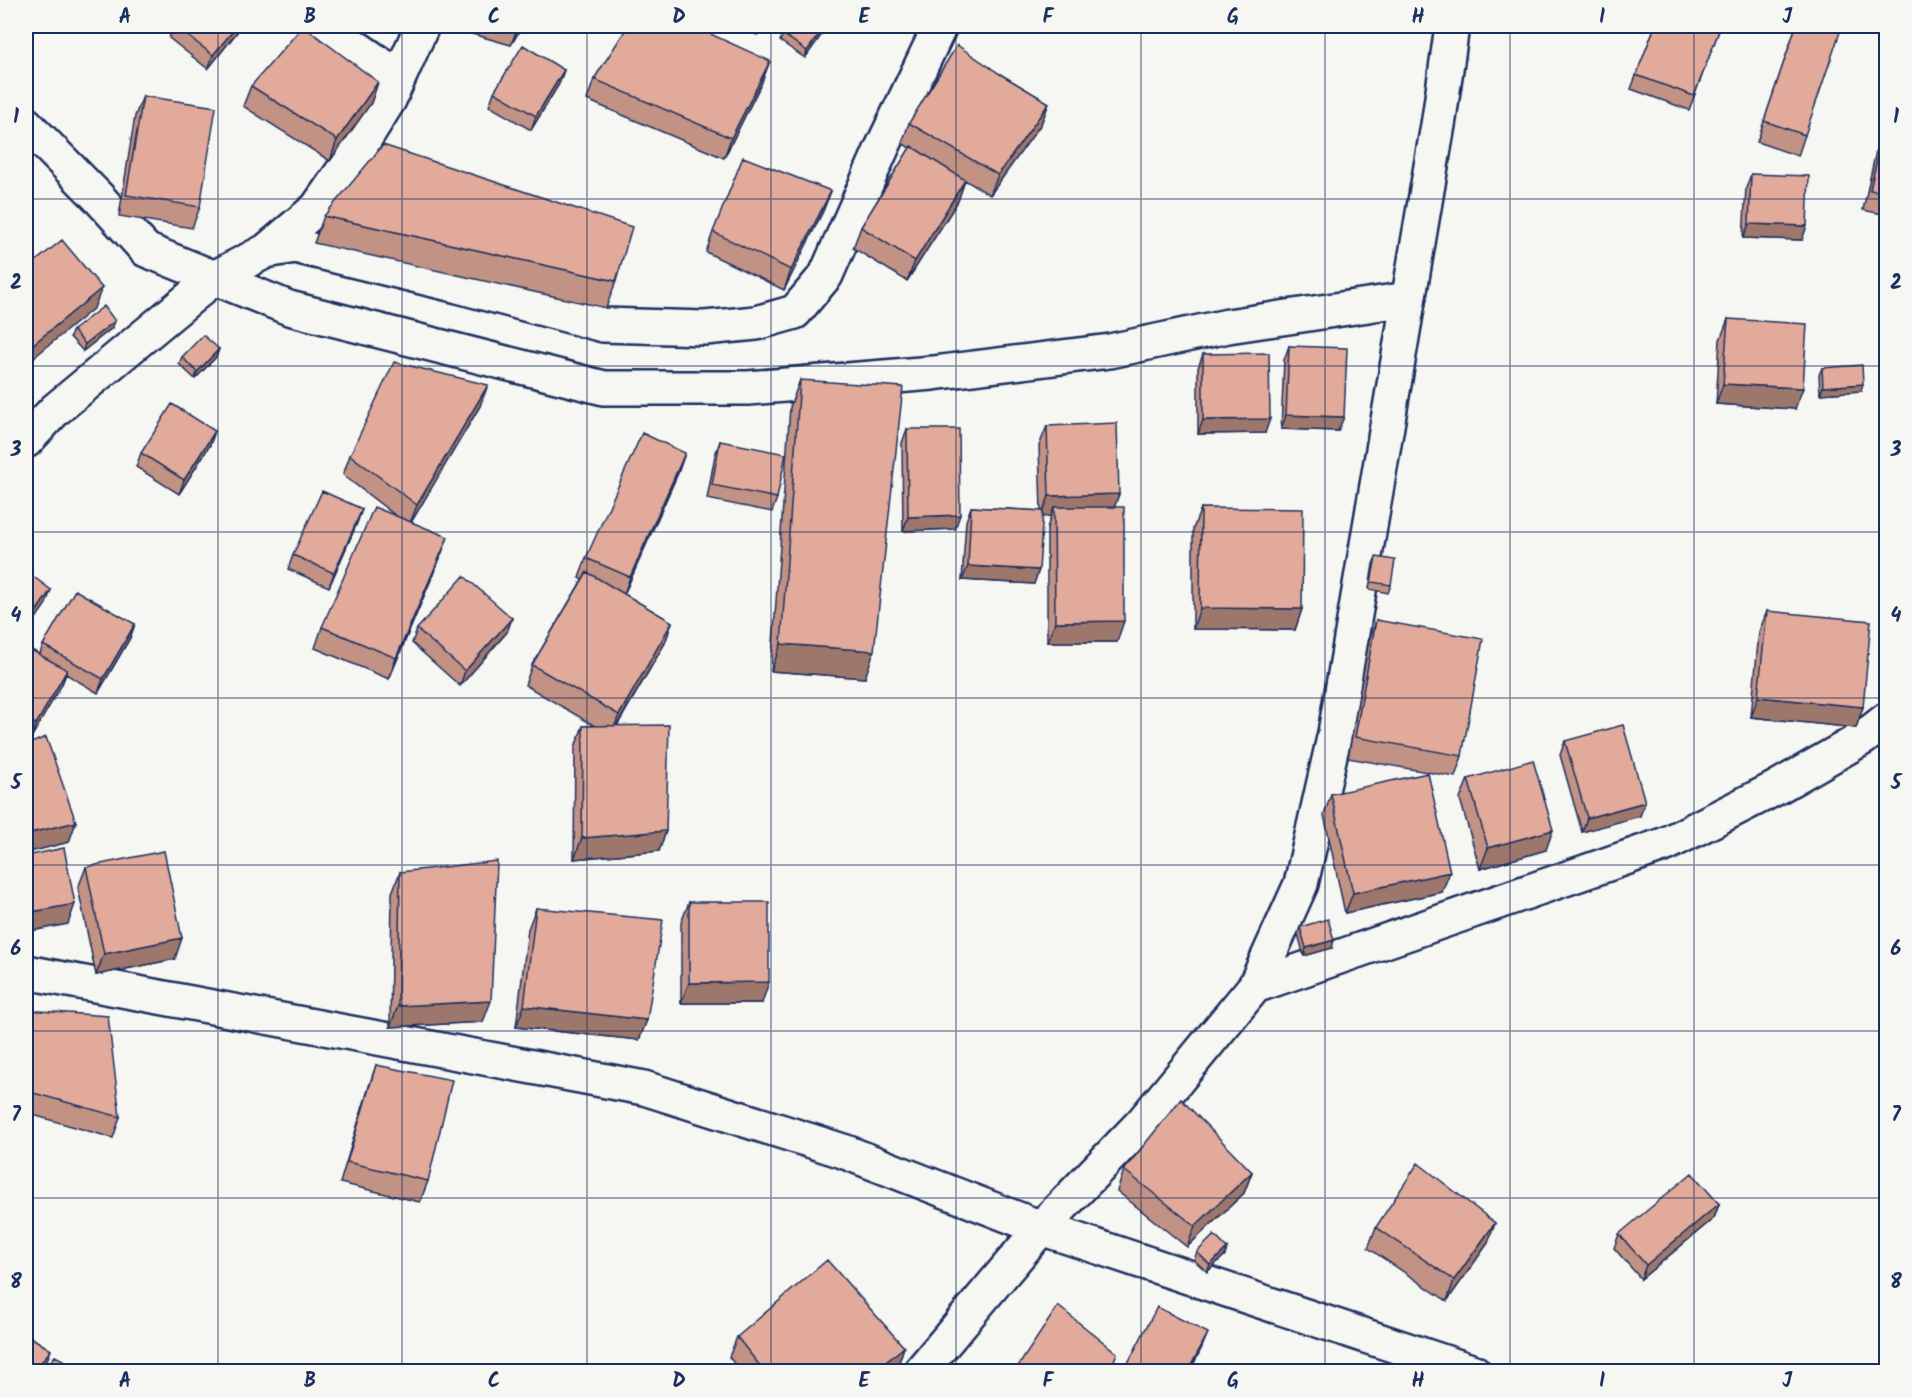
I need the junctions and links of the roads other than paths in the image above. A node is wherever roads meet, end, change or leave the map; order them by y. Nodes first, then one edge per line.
1 (325, 26) edge
2 (422, 26) edge
3 (940, 26) edge
4 (1452, 26) edge
5 (399, 77) junction
6 (26, 124) edge
7 (266, 251) junction
8 (214, 278) junction
9 (1408, 299) junction
10 (26, 441) edge
11 (1887, 720) edge
12 (26, 972) edge
13 (1255, 986) junction
14 (1041, 1228) junction
15 (920, 1371) edge
16 (1474, 1371) edge

1 - 5 street
2 - 5 street
3 - 7 street
4 - 9 street
5 - 7 street
6 - 8 street
7 - 8 street
8 - 9 street
8 - 10 street
9 - 13 street
11 - 13 street
12 - 14 street
13 - 14 street
14 - 15 street
14 - 16 street

